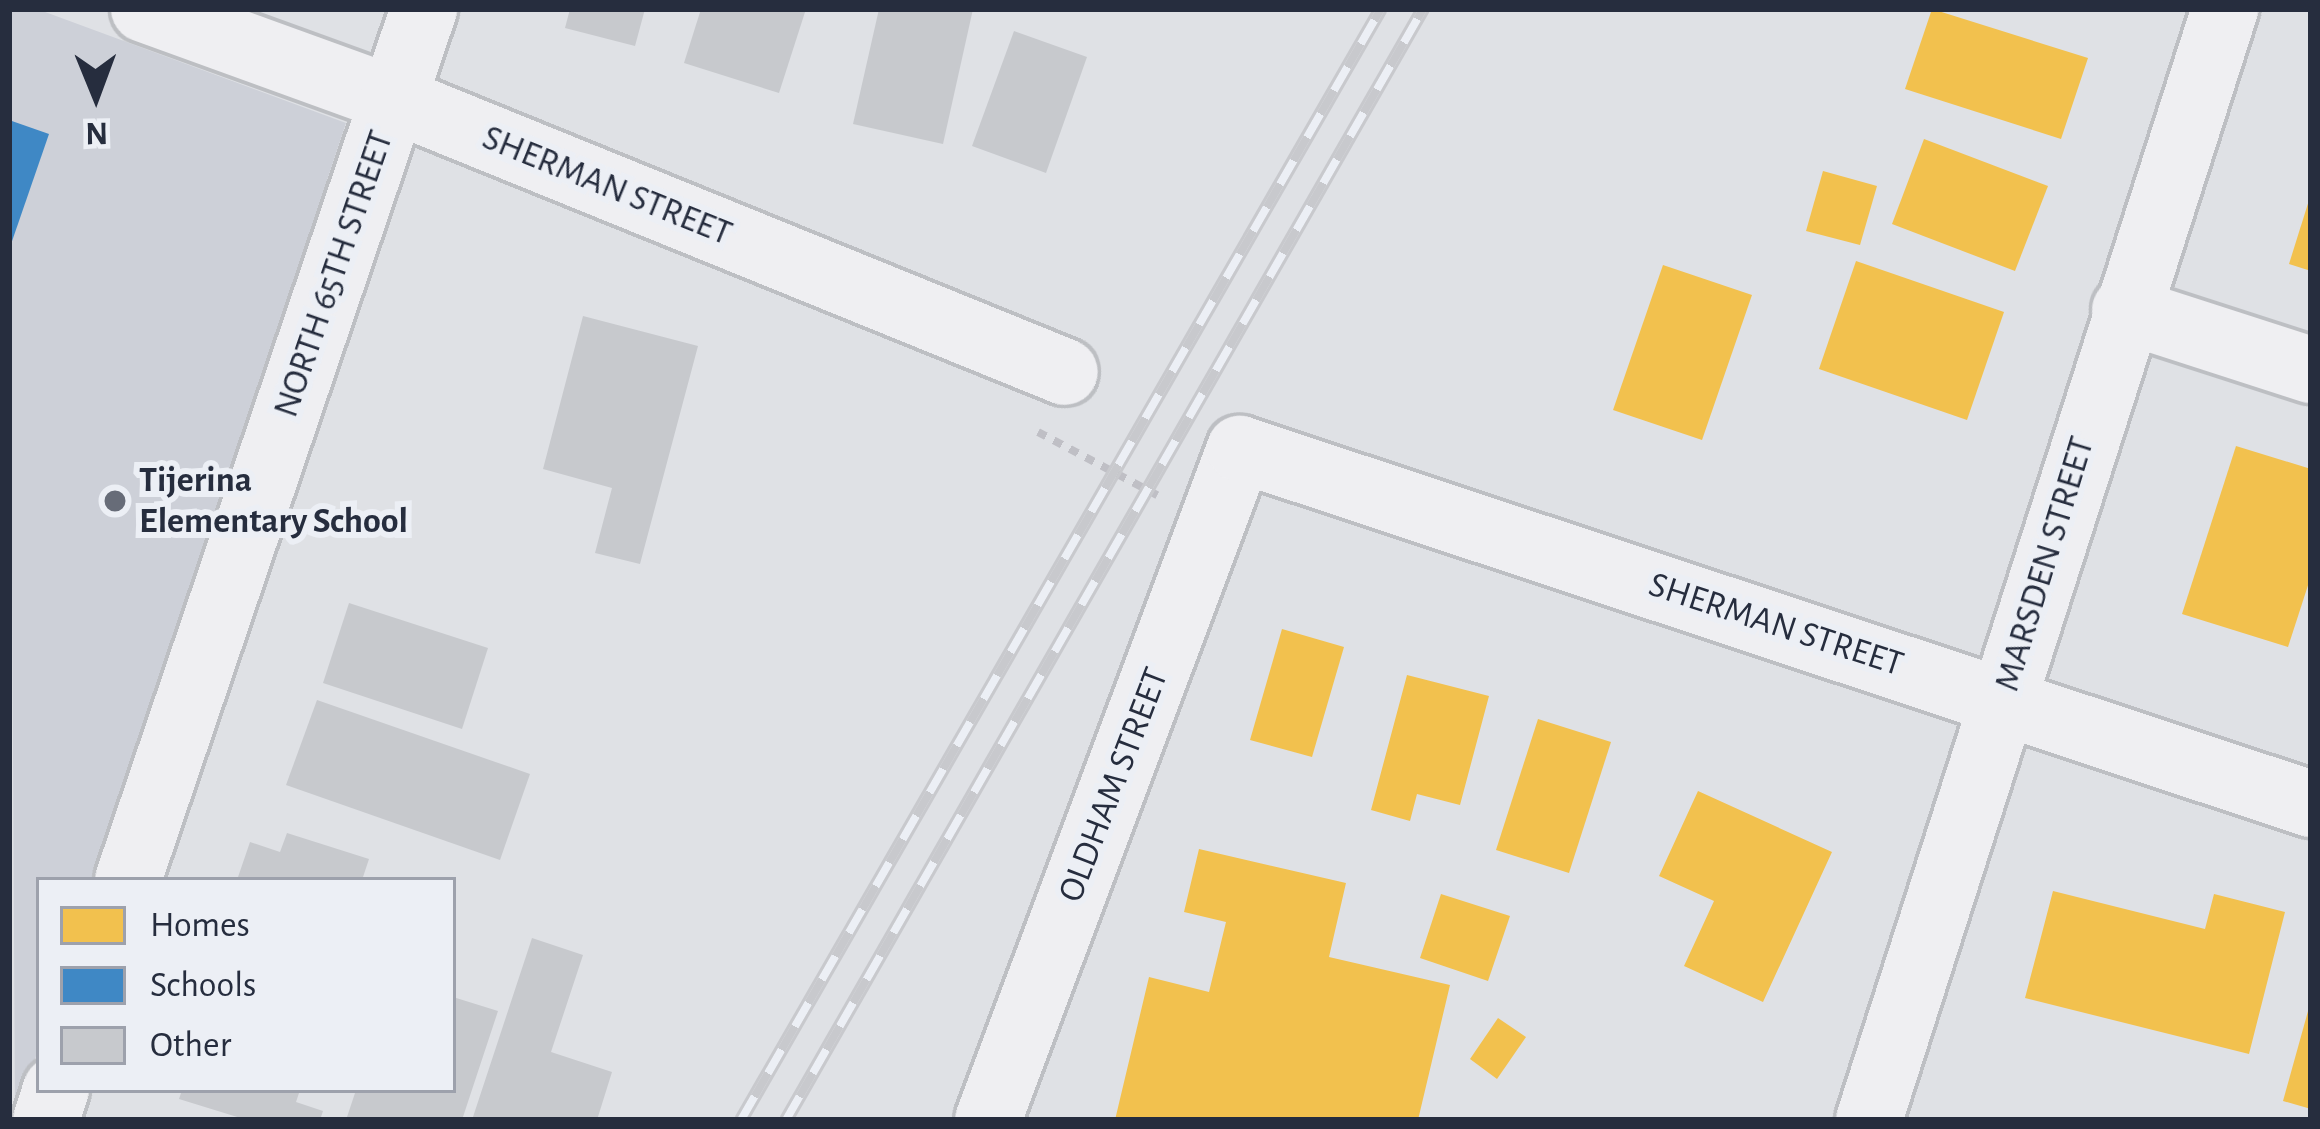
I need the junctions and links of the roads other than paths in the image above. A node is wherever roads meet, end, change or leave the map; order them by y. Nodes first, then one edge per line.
1 (144, 9) edge
2 (424, 9) edge
3 (2225, 9) edge
4 (393, 99) junction
5 (2125, 310) junction
6 (2311, 370) edge
7 (1065, 372) dead end
8 (1240, 449) joint
9 (2002, 700) junction
10 (2311, 804) edge
11 (129, 877) edge
12 (988, 1120) edge
13 (1869, 1120) edge

1 - 4 street, SHERMAN STREET
2 - 4 street, NORTH 65TH STREET
3 - 5 street, MARSDEN STREET
4 - 7 street, SHERMAN STREET
4 - 11 street, NORTH 65TH STREET
5 - 6 street
5 - 9 street, MARSDEN STREET
8 - 9 street, SHERMAN STREET
8 - 12 street, OLDHAM STREET
9 - 10 street, SHERMAN STREET
9 - 13 street, MARSDEN STREET

